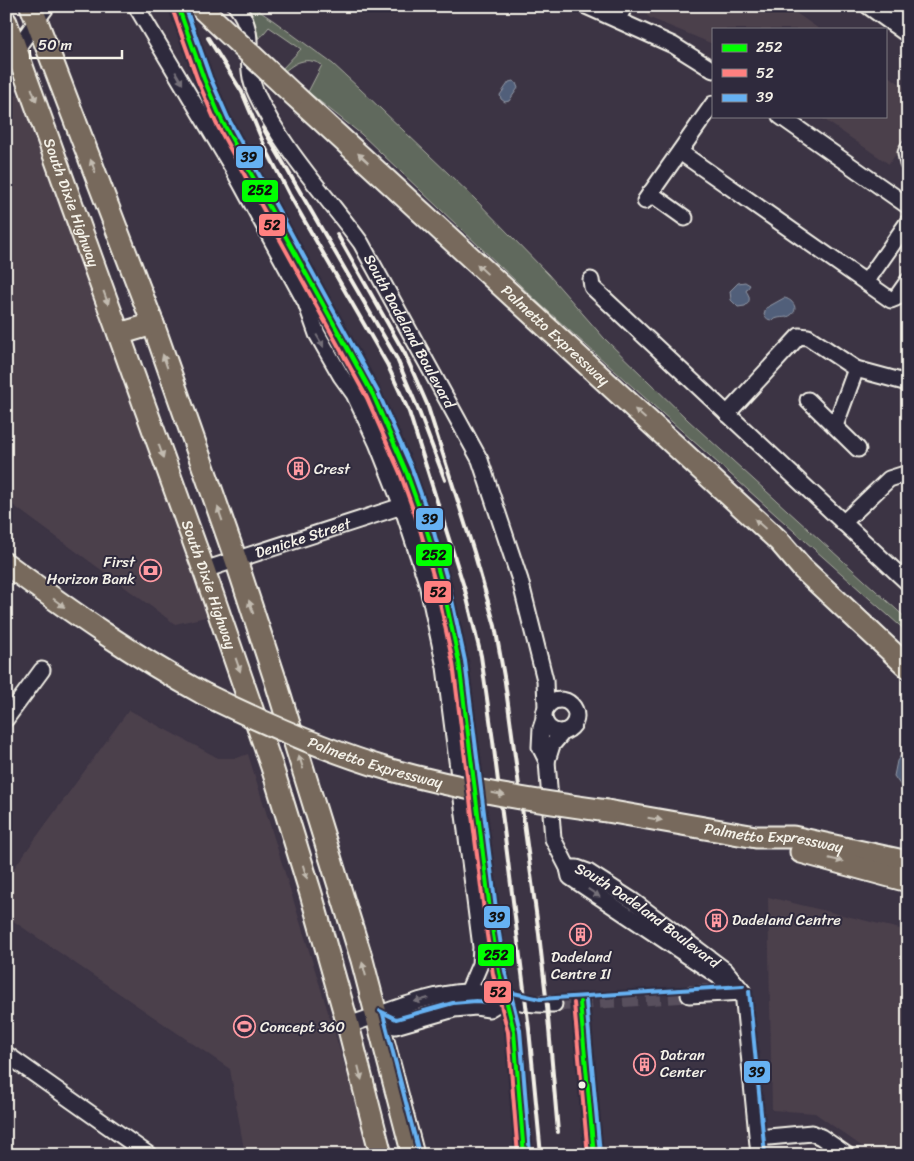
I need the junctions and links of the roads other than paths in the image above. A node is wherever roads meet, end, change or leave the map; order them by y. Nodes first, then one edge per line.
1 (136, 6) edge
2 (199, 6) edge
3 (236, 6) edge
4 (586, 6) edge
5 (868, 6) edge
6 (905, 6) edge
7 (38, 11) edge
8 (621, 13) edge
9 (6, 22) edge
10 (893, 24) junction
11 (908, 35) edge
12 (12, 57) edge
13 (712, 69) edge
14 (712, 105) edge
15 (783, 118) edge
16 (908, 148) edge
17 (680, 152) junction
18 (908, 164) edge
19 (908, 206) edge
20 (685, 218) dead end
21 (908, 222) edge
22 (591, 280) dead end
23 (908, 281) edge
24 (866, 282) junction
25 (152, 324) junction
26 (119, 334) junction
27 (856, 369) junction
28 (908, 383) edge
29 (808, 400) dead end
30 (727, 414) junction
31 (835, 426) junction
32 (858, 449) dead end
33 (908, 473) edge
34 (402, 506) junction
35 (843, 523) junction
36 (779, 541) junction
37 (236, 560) junction
38 (6, 564) edge
39 (204, 570) junction
40 (908, 583) edge
41 (908, 648) edge
42 (908, 668) edge
43 (42, 670) dead end
44 (545, 680) junction
45 (565, 700) junction
46 (545, 714) junction
47 (6, 719) edge
48 (563, 732) junction
49 (547, 761) junction
50 (272, 767) junction
51 (316, 808) junction
52 (756, 836) junction
53 (908, 862) edge
54 (908, 881) edge
55 (468, 992) junction
56 (743, 992) junction
57 (689, 995) tunnel mouth
58 (507, 998) junction
59 (554, 1004) tunnel mouth
60 (377, 1016) junction
61 (348, 1025) junction
62 (6, 1054) edge
63 (758, 1138) junction
64 (149, 1155) edge
65 (381, 1155) edge
66 (413, 1155) edge
67 (759, 1155) edge
68 (847, 1155) edge

1 -> 34 street
36 -> 2 highway, Palmetto Expressway, bridge
3 - 44 street, South Dadeland Boulevard
4 - 8 street
5 - 10 street
6 - 10 street
7 - 12 street
25 -> 7 highway, South Dixie Highway
8 - 13 street
9 - 12 highway, South Dixie Highway
10 - 11 street
12 -> 26 highway, South Dixie Highway
14 - 17 street
15 - 19 street
16 - 18 street
17 - 20 street
17 - 24 street
21 - 24 street
22 - 30 street
23 - 24 street
25 - 26 highway
37 -> 25 highway, South Dixie Highway
26 -> 39 highway, South Dixie Highway
27 - 28 street
27 - 30 street
27 - 31 street
29 - 31 street
30 - 35 street
31 - 32 street
33 - 35 street
34 - 37 street, Denicke Street
34 - 55 street
35 - 40 street
36 - 41 highway
36 - 42 highway, Palmetto Expressway
37 - 39 street, Denicke Street
51 -> 37 highway, South Dixie Highway
38 -> 52 highway, Palmetto Expressway, bridge
39 -> 50 highway, South Dixie Highway
43 - 47 street
44 - 45 street, South Dadeland Boulevard
44 - 46 street, South Dadeland Boulevard
45 - 46 street
45 - 48 street, South Dadeland Boulevard
46 - 48 street
46 - 49 street, South Dadeland Boulevard
48 - 49 street, South Dadeland Boulevard
49 - 56 street, South Dadeland Boulevard
50 - 51 highway
50 -> 61 highway, South Dixie Highway
60 -> 51 highway, South Dixie Highway
52 - 53 highway, Palmetto Expressway
52 -> 54 highway
55 - 58 street
55 -> 60 street
56 - 57 street
56 - 63 street
58 - 59 street
58 - 60 street
60 - 61 street
60 - 66 highway, South Dixie Highway
61 -> 65 highway, South Dixie Highway
62 - 64 street
63 - 67 street
63 - 68 street

